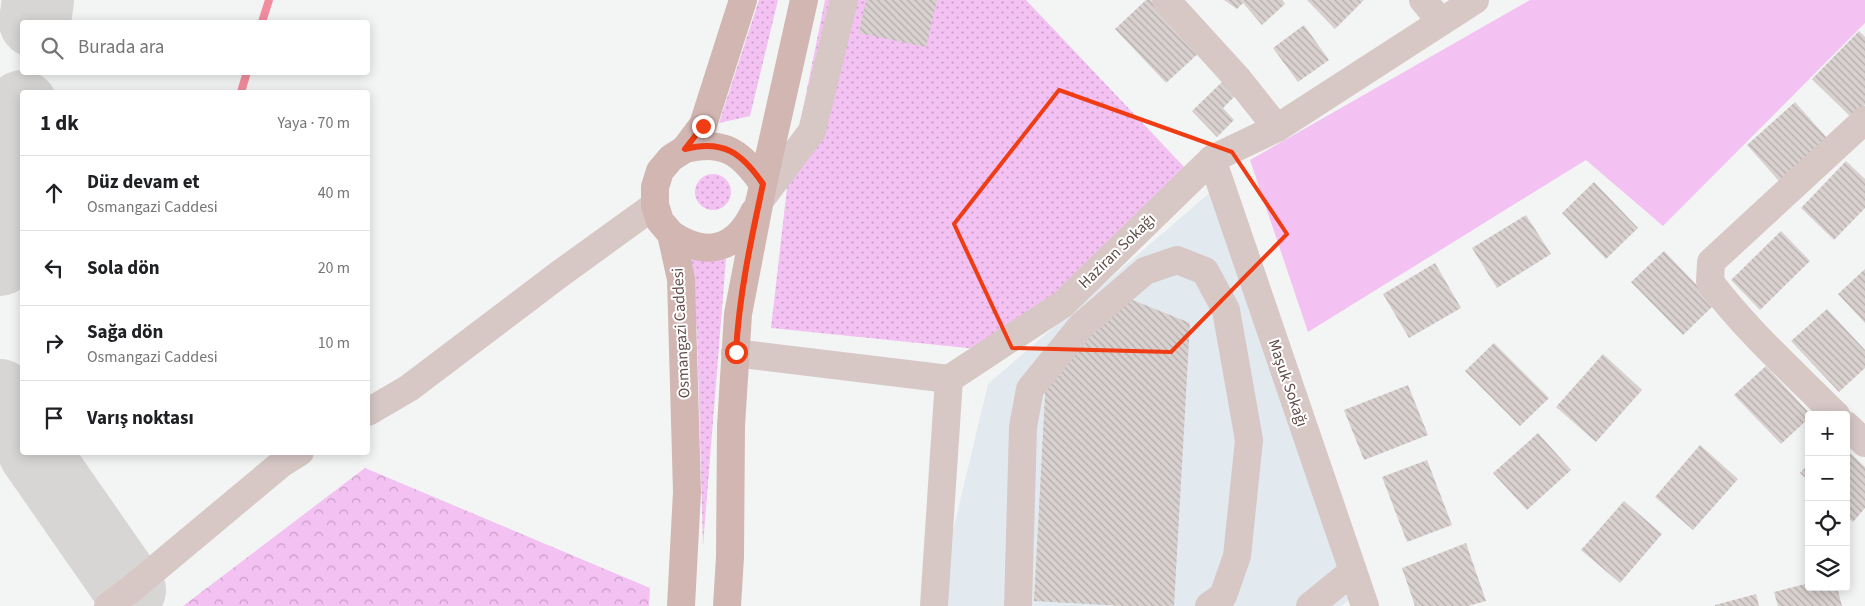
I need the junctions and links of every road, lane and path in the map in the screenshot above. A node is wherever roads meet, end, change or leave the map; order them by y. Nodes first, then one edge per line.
1 (743, 0) edge
2 (804, 0) edge
3 (844, 0) edge
4 (1166, 0) edge
5 (1423, 0) edge
6 (1475, 0) edge
7 (1441, 22) junction
8 (1865, 120) edge
9 (1276, 128) junction
10 (685, 149) junction
11 (1212, 159) junction
12 (761, 193) junction
13 (655, 204) junction
14 (671, 234) junction
15 (736, 352) junction
16 (949, 379) junction
17 (370, 411) edge
18 (1832, 411) edge
19 (1850, 429) edge
20 (1865, 443) edge
21 (295, 455) edge
22 (1353, 571) junction
23 (108, 606) edge
24 (681, 606) edge
25 (727, 606) edge
26 (934, 606) edge
27 (1018, 606) edge
28 (1209, 606) edge
29 (1310, 606) edge
30 (1365, 606) edge

1 - 10 main road, Osmangazi Caddesi
2 - 12 main road
3 - 12 street
4 - 9 street
5 - 7 street
6 - 7 street, Haziran Sokağı
7 - 9 street, Haziran Sokağı
8 - 18 street
9 - 11 street, Haziran Sokağı
10 - 12 main road
10 - 13 main road, Osmangazi Caddesi
11 - 16 street, Haziran Sokağı
11 - 22 street, Maşuk Sokağı
12 - 14 main road
12 - 15 main road
13 - 14 main road, Osmangazi Caddesi
13 - 17 street
14 - 24 main road, Osmangazi Caddesi
15 - 16 street
15 - 25 main road
16 - 26 street
19 - 20 street
21 - 23 street
22 - 29 street
22 - 30 street, Maşuk Sokağı
27 - 28 street

